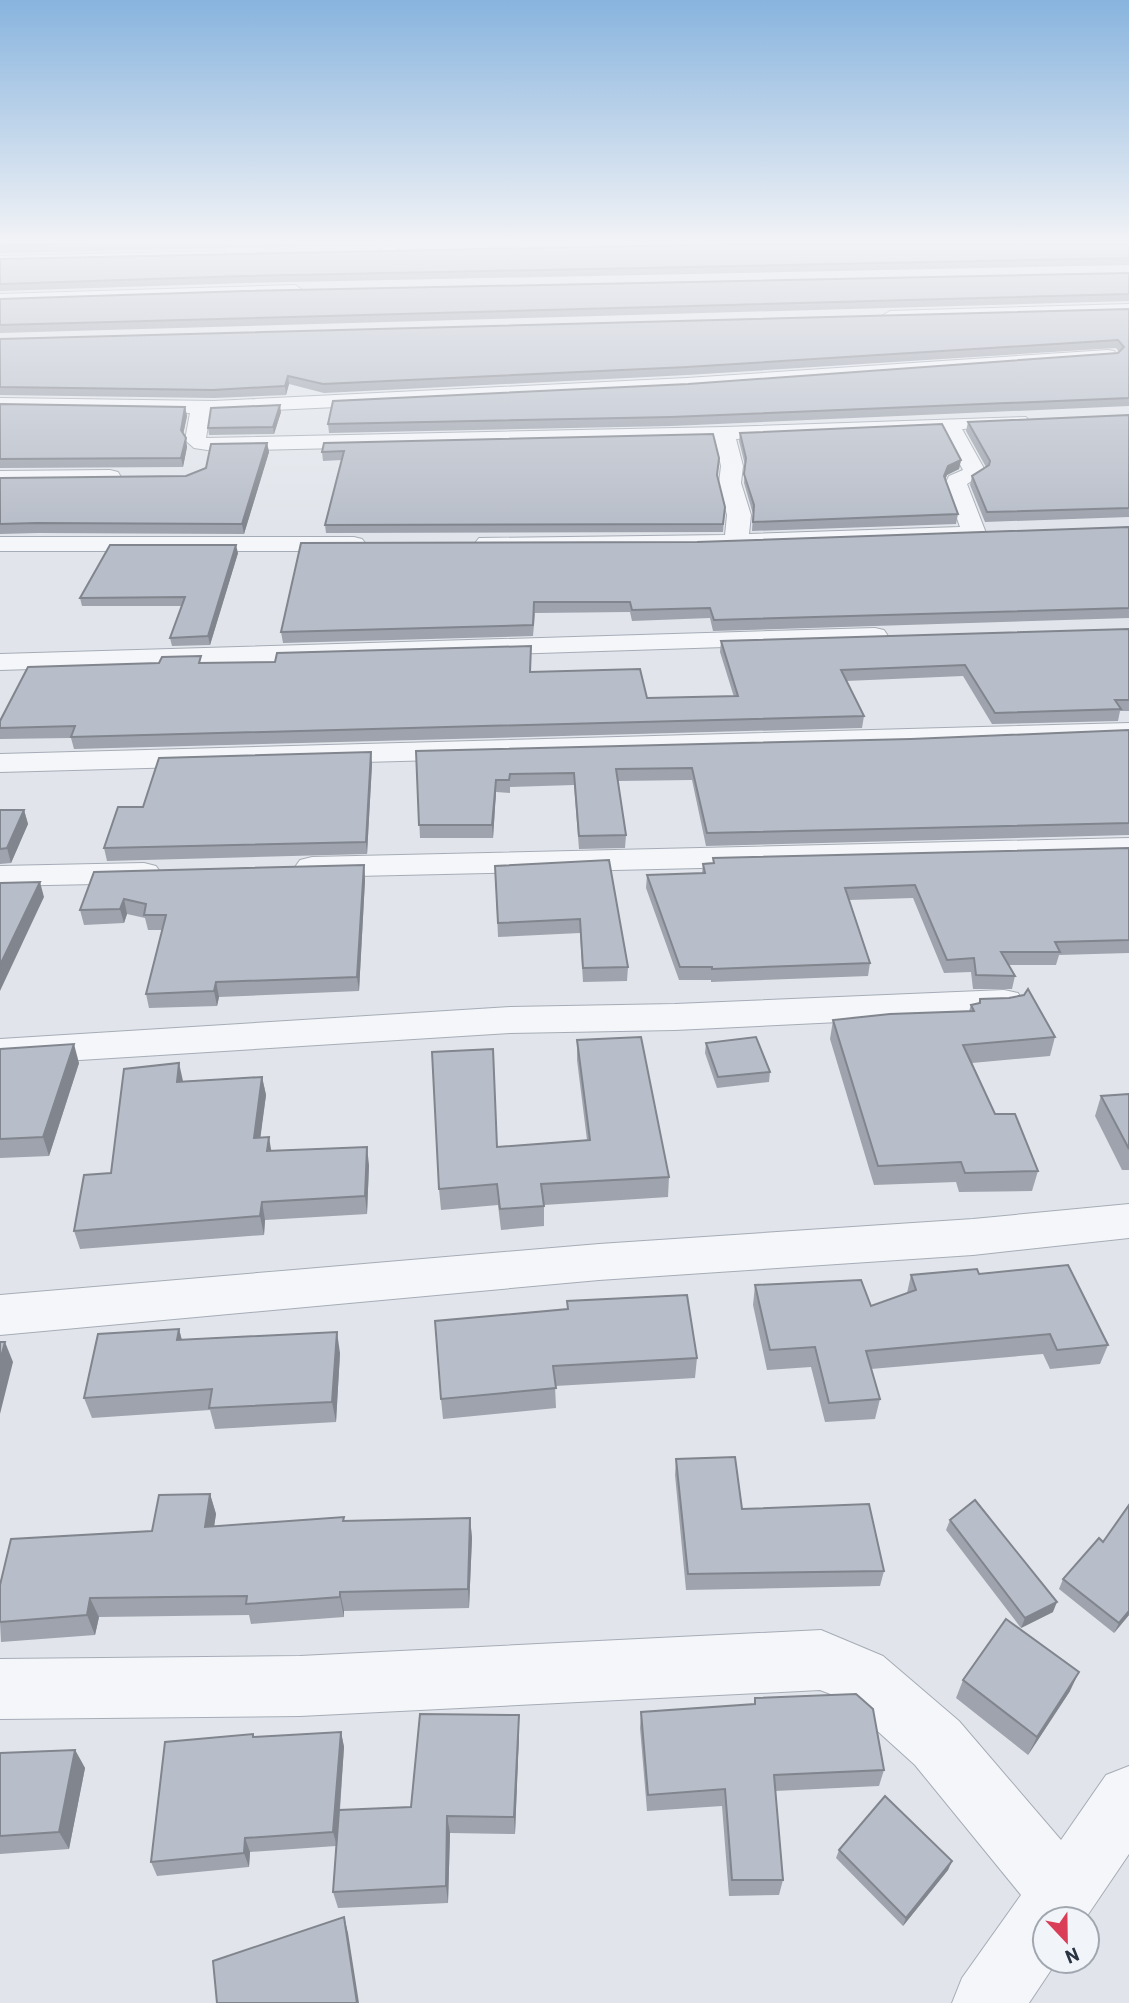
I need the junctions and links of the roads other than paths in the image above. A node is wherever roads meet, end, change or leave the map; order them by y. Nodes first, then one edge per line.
1 (1091, 342) edge
2 (901, 350) edge
3 (919, 367) junction
4 (0, 404) edge
5 (201, 407) junction
6 (1046, 420) edge
7 (949, 425) junction
8 (724, 433) junction
9 (0, 478) edge
10 (136, 478) edge
11 (1000, 532) edge
12 (974, 533) junction
13 (736, 541) junction
14 (460, 543) edge
15 (0, 544) edge
16 (376, 544) edge
17 (904, 636) edge
18 (0, 662) edge
19 (1129, 733) edge
20 (0, 763) edge
21 (1129, 848) edge
22 (287, 868) edge
23 (177, 872) edge
24 (0, 876) edge
25 (1004, 1002) edge
26 (0, 1052) edge
27 (1129, 1221) edge
28 (0, 1315) edge
29 (0, 1689) edge
30 (1129, 1798) edge
31 (1062, 1892) junction
32 (988, 2003) edge

1 - 3 street
2 - 3 street
3 - 5 street
4 - 5 street
5 - 8 street
6 - 7 street
7 - 8 street
7 - 12 street
8 - 13 street
9 - 10 street
11 - 12 street
12 - 13 street
13 - 14 street
15 - 16 street
17 - 18 street
19 - 20 street
21 - 22 street
23 - 24 street
25 - 26 street
27 - 28 street
29 - 31 street
30 - 31 street
31 - 32 street

